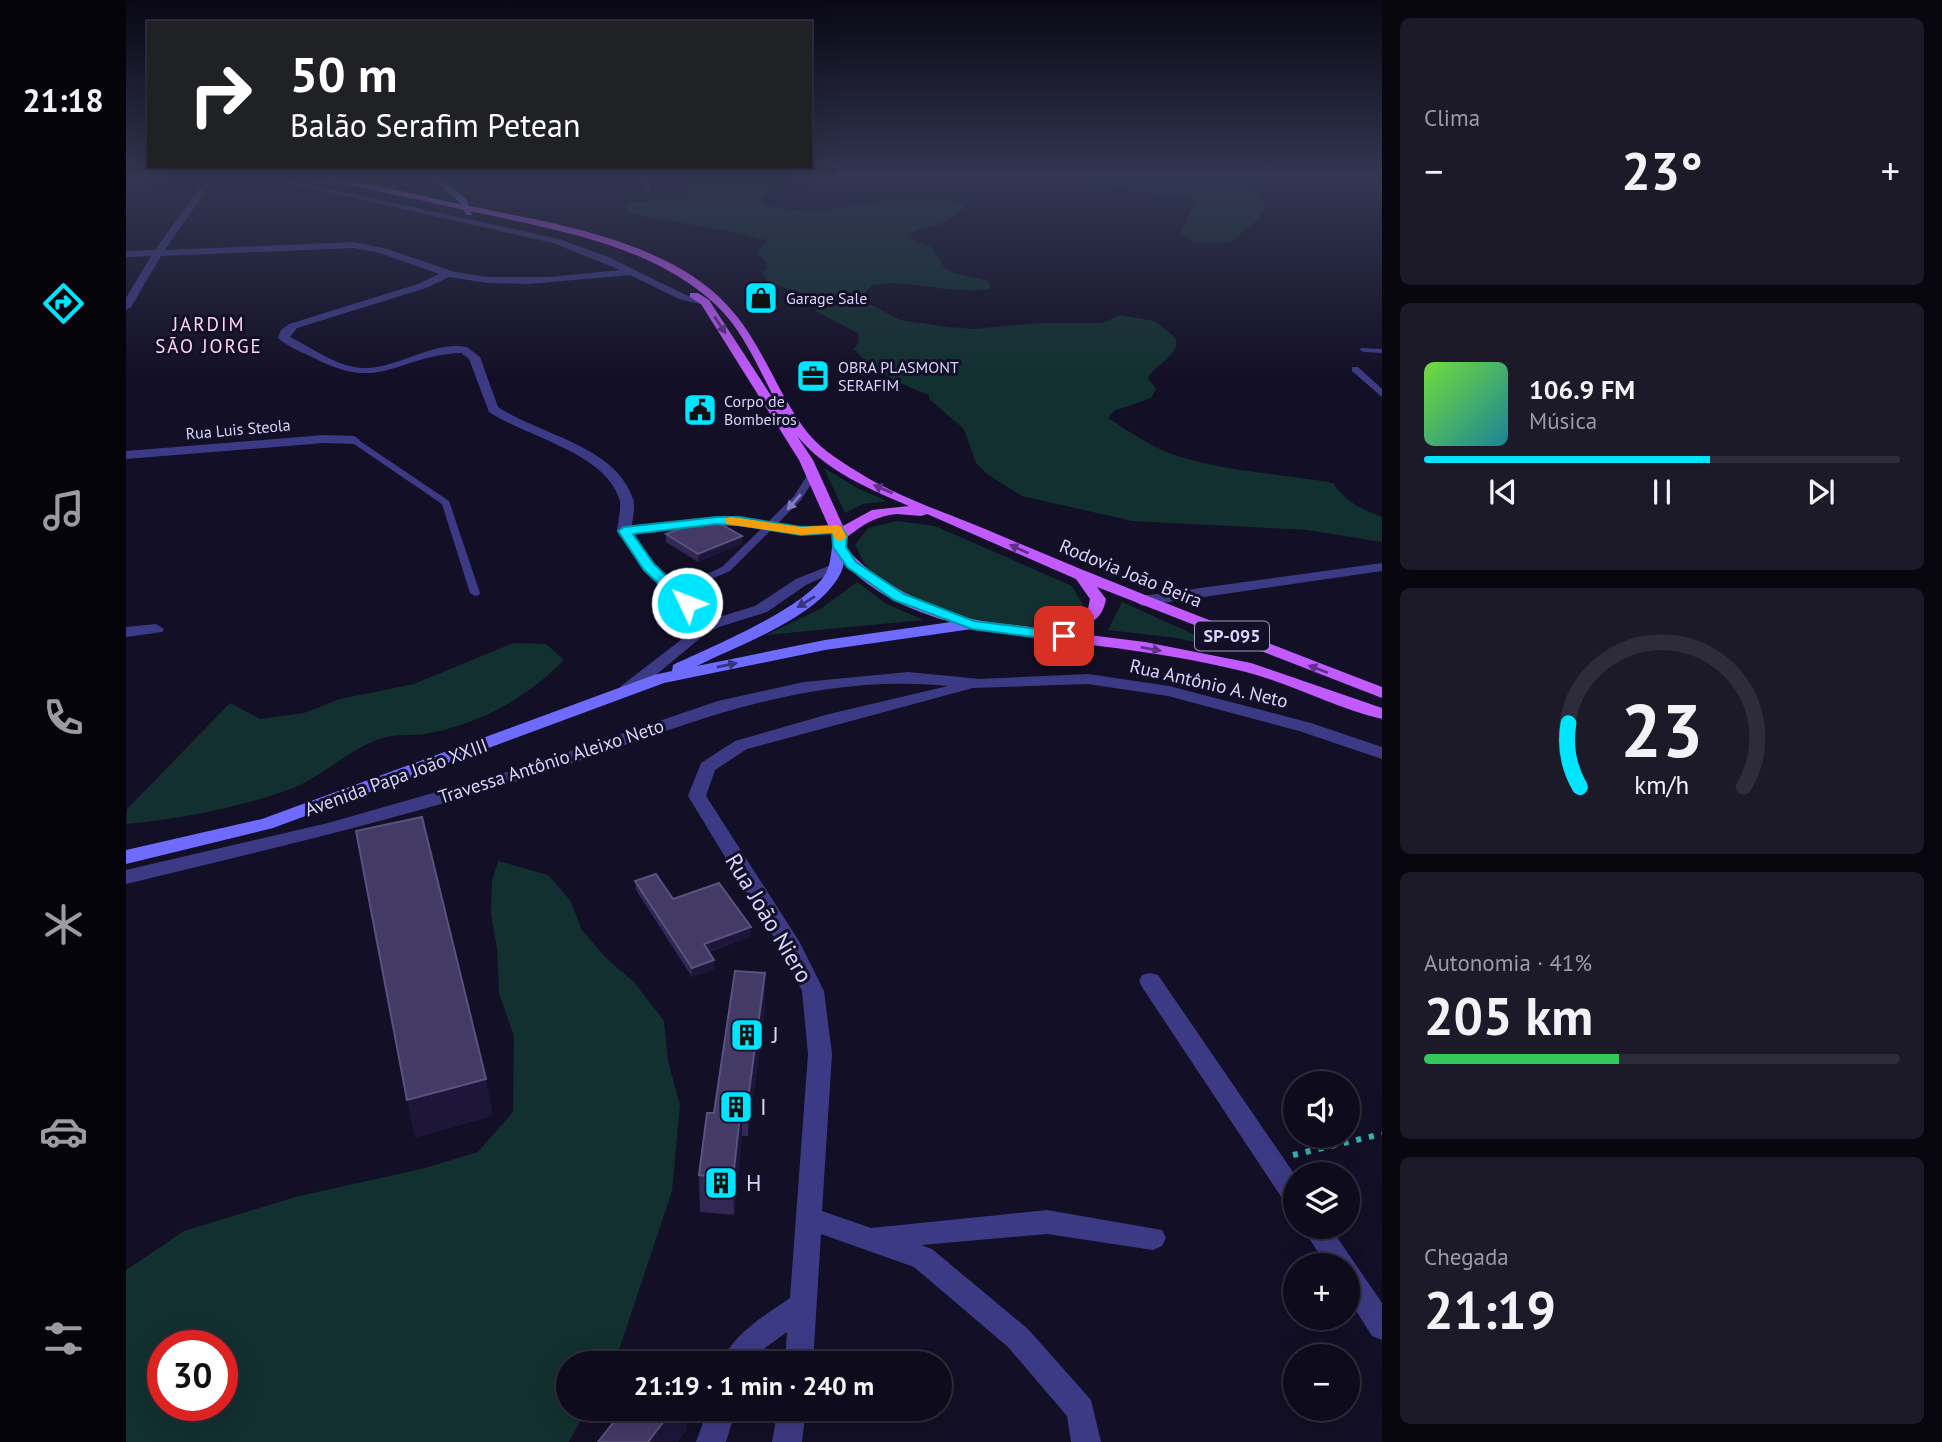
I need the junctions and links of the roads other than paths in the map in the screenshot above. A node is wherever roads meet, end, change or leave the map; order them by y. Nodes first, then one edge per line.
1 (165, 243) edge
2 (560, 243) edge
3 (590, 243) edge
4 (608, 243) edge
5 (158, 253) junction
6 (126, 254) edge
7 (630, 272) junction
8 (447, 274) junction
9 (705, 302) junction
10 (126, 307) edge
11 (1364, 350) dead end
12 (1382, 351) edge
13 (1355, 369) dead end
14 (1382, 394) edge
15 (354, 440) joint
16 (126, 455) edge
17 (810, 466) junction
18 (946, 516) junction
19 (769, 527) junction
20 (624, 531) junction
21 (839, 537) junction
22 (1382, 567) edge
23 (836, 568) junction
24 (1082, 576) junction
25 (675, 591) junction
26 (475, 593) dead end
27 (1142, 601) junction
28 (713, 624) junction
29 (972, 625) junction
30 (156, 629) dead end
31 (1010, 629) junction
32 (126, 632) edge
33 (660, 679) junction
34 (980, 684) junction
35 (627, 690) junction
36 (1382, 693) edge
37 (1382, 714) edge
38 (1382, 752) edge
39 (126, 857) edge
40 (126, 877) edge
41 (1150, 981) dead end
42 (1283, 1178) edge
43 (809, 1218) junction
44 (1153, 1238) dead end
45 (869, 1239) junction
46 (1360, 1293) edge
47 (803, 1305) junction
48 (1382, 1327) edge
49 (746, 1351) edge
50 (800, 1351) edge
51 (718, 1421) edge
52 (790, 1421) edge
53 (711, 1442) edge
54 (787, 1442) edge
55 (1086, 1442) edge

1 - 5 street
2 - 7 street
3 - 9 main road, SP-095
18 -> 4 main road, SP-095
5 - 6 street
5 - 8 street
5 - 10 street
7 - 8 street
7 - 9 street
8 - 20 street
9 -> 17 main road, SP-095
11 - 12 lane
13 - 14 lane
15 - 16 street, Rua Luis Steola
15 - 26 lane
17 -> 19 lane
17 - 21 main road, SP-095
18 - 21 main road
24 -> 18 main road, Rodovia João Beira / SP-095
19 - 20 lane
19 - 21 lane
19 - 25 lane
20 - 25 street
21 - 23 main road, Avenida Papa João XXIII
21 - 29 main road, SP-095
22 - 27 street
23 - 28 street
23 -> 33 main road, Avenida Papa João XXIII
24 - 27 main road, Rodovia João Beira / SP-095
24 - 31 main road
25 - 28 street
36 -> 27 main road, Rodovia João Beira / SP-095
28 - 35 street
29 - 31 main road, SP-095
33 -> 29 main road, Avenida Papa João XXIII
30 - 32 street
31 -> 37 main road, SP-095
33 - 35 main road, Avenida Papa João XXIII
34 - 38 street, Rua Antônio A. Neto
34 - 40 street, Travessa Antônio Aleixo Neto
34 - 43 street, Rua João Niero
35 - 39 main road, Avenida Papa João XXIII
41 - 42 street
43 - 45 street
43 - 47 street, Rua João Niero
44 - 45 street
45 - 55 street
46 - 48 street
47 - 49 street
47 - 50 street, Rua João Niero
51 - 53 street
52 - 54 street

